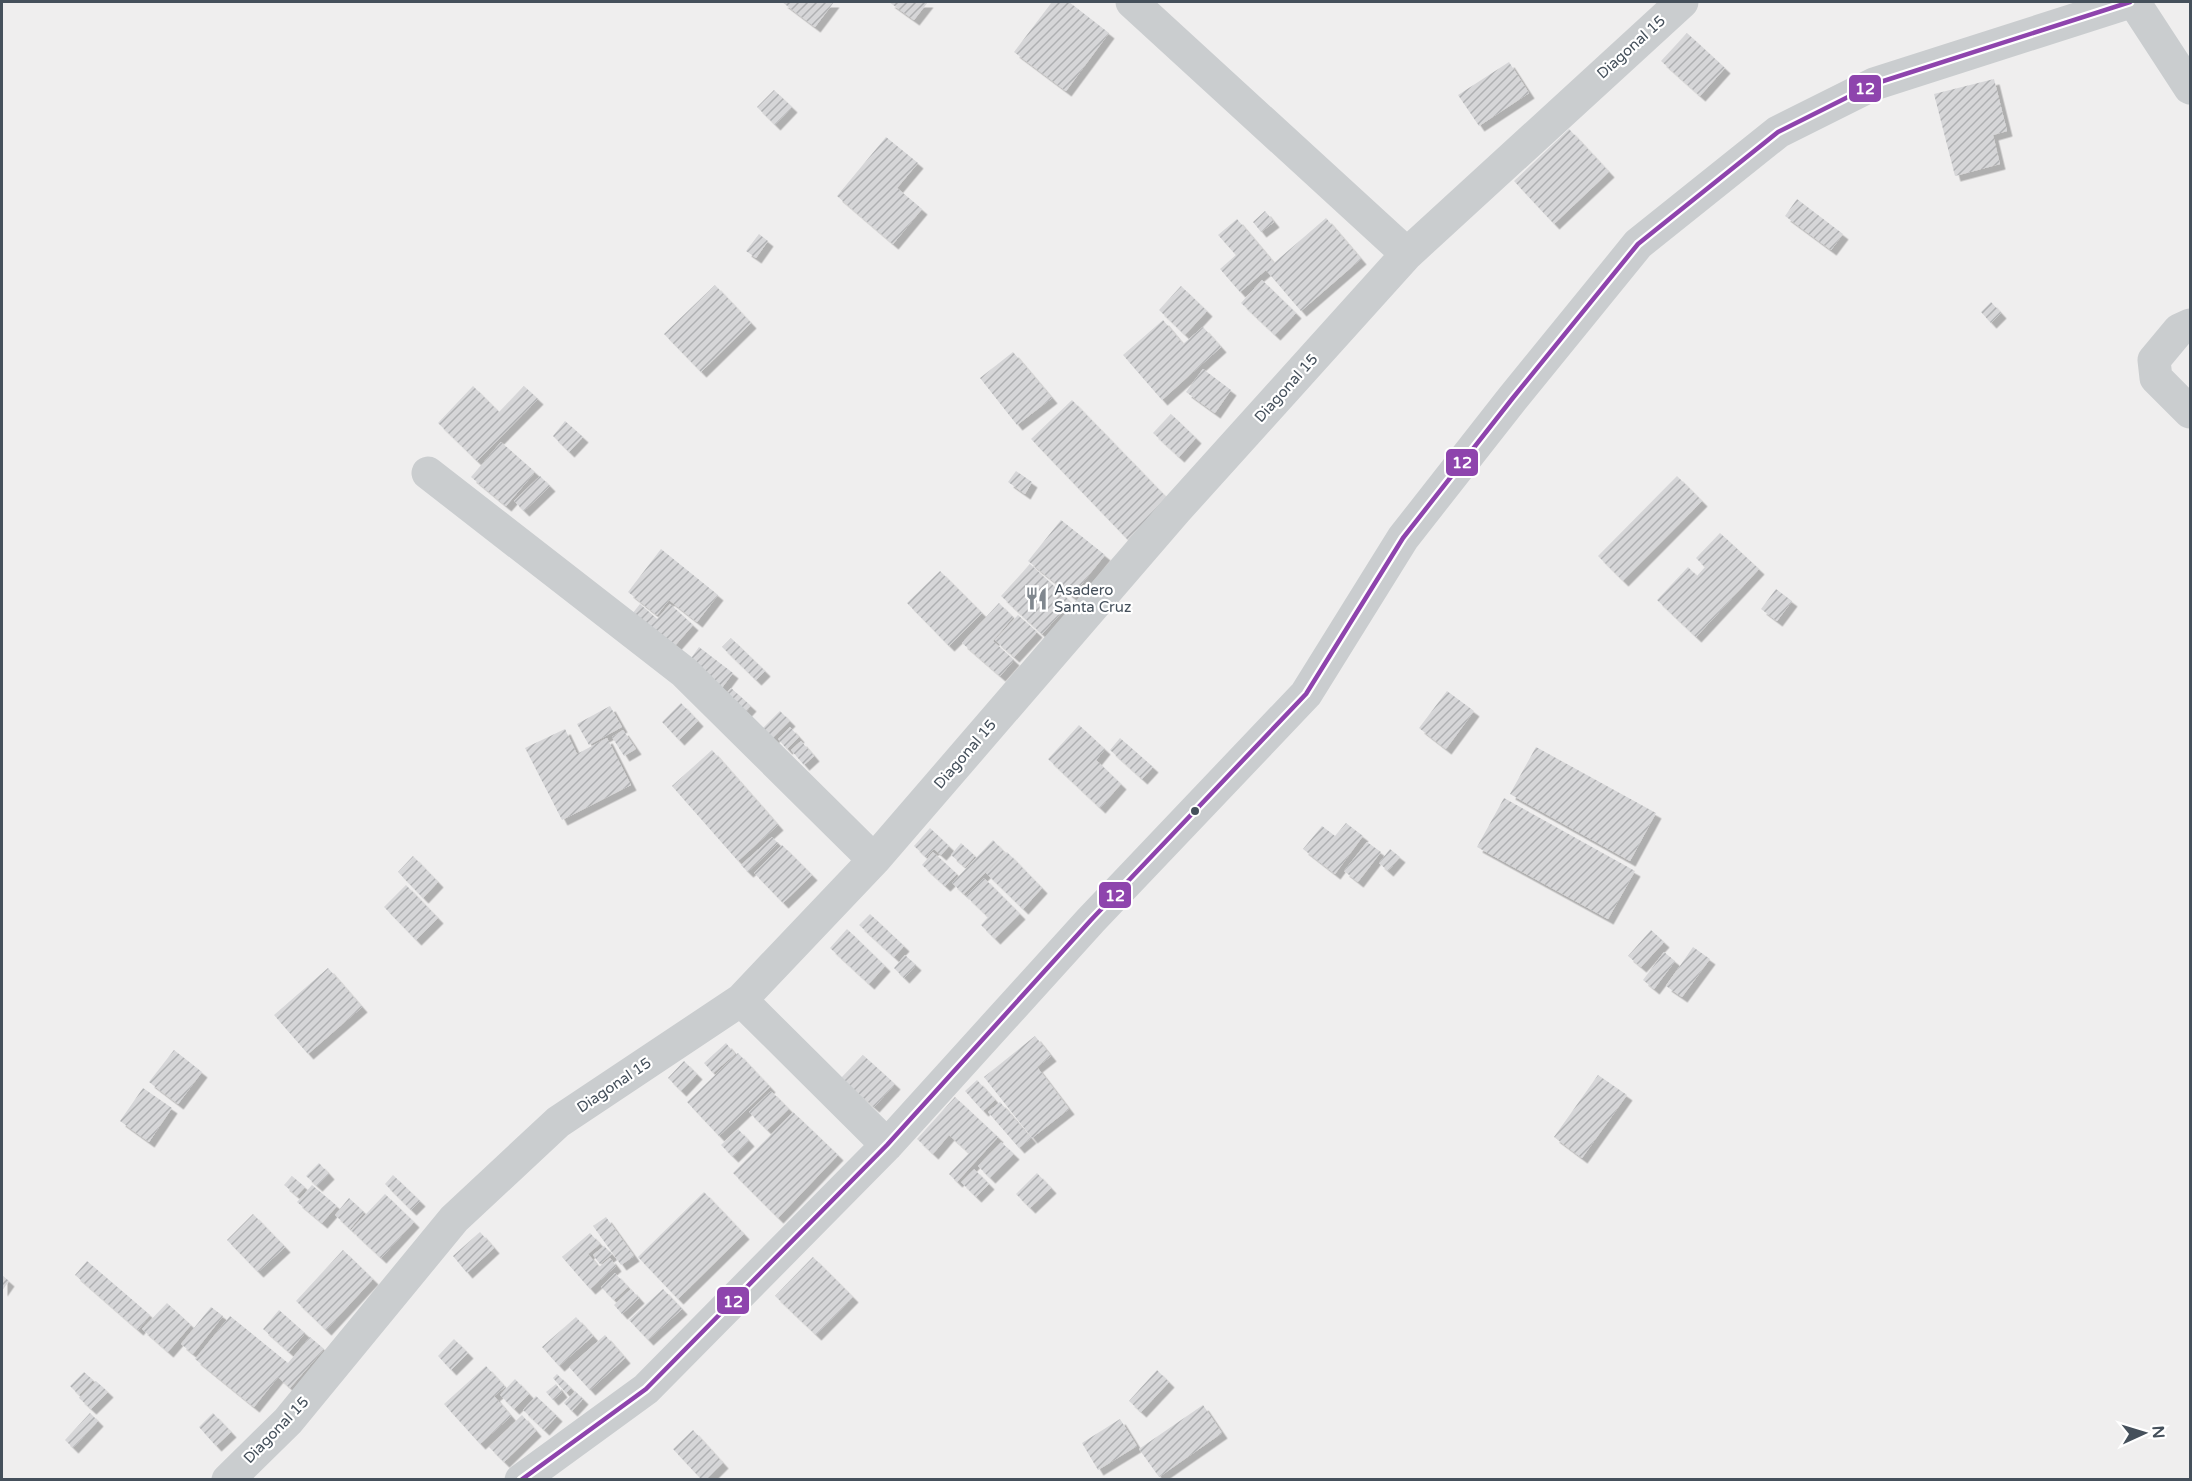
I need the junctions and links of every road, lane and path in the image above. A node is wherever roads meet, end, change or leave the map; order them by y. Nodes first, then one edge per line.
1 (1132, 2) edge
2 (1682, 2) edge
3 (2132, 2) edge
4 (2190, 88) edge
5 (1407, 254) junction
6 (2190, 325) edge
7 (2190, 412) edge
8 (428, 473) dead end
9 (874, 860) junction
10 (741, 1000) junction
11 (887, 1145) junction
12 (228, 1479) edge
13 (521, 1479) edge

1 - 5 street
2 - 5 street, Diagonal 15
3 - 4 street
3 - 11 street
5 - 9 street, Diagonal 15
6 - 7 street
8 - 9 street
9 - 10 street, Diagonal 15
10 - 11 street
10 - 12 street, Diagonal 15
11 - 13 street

